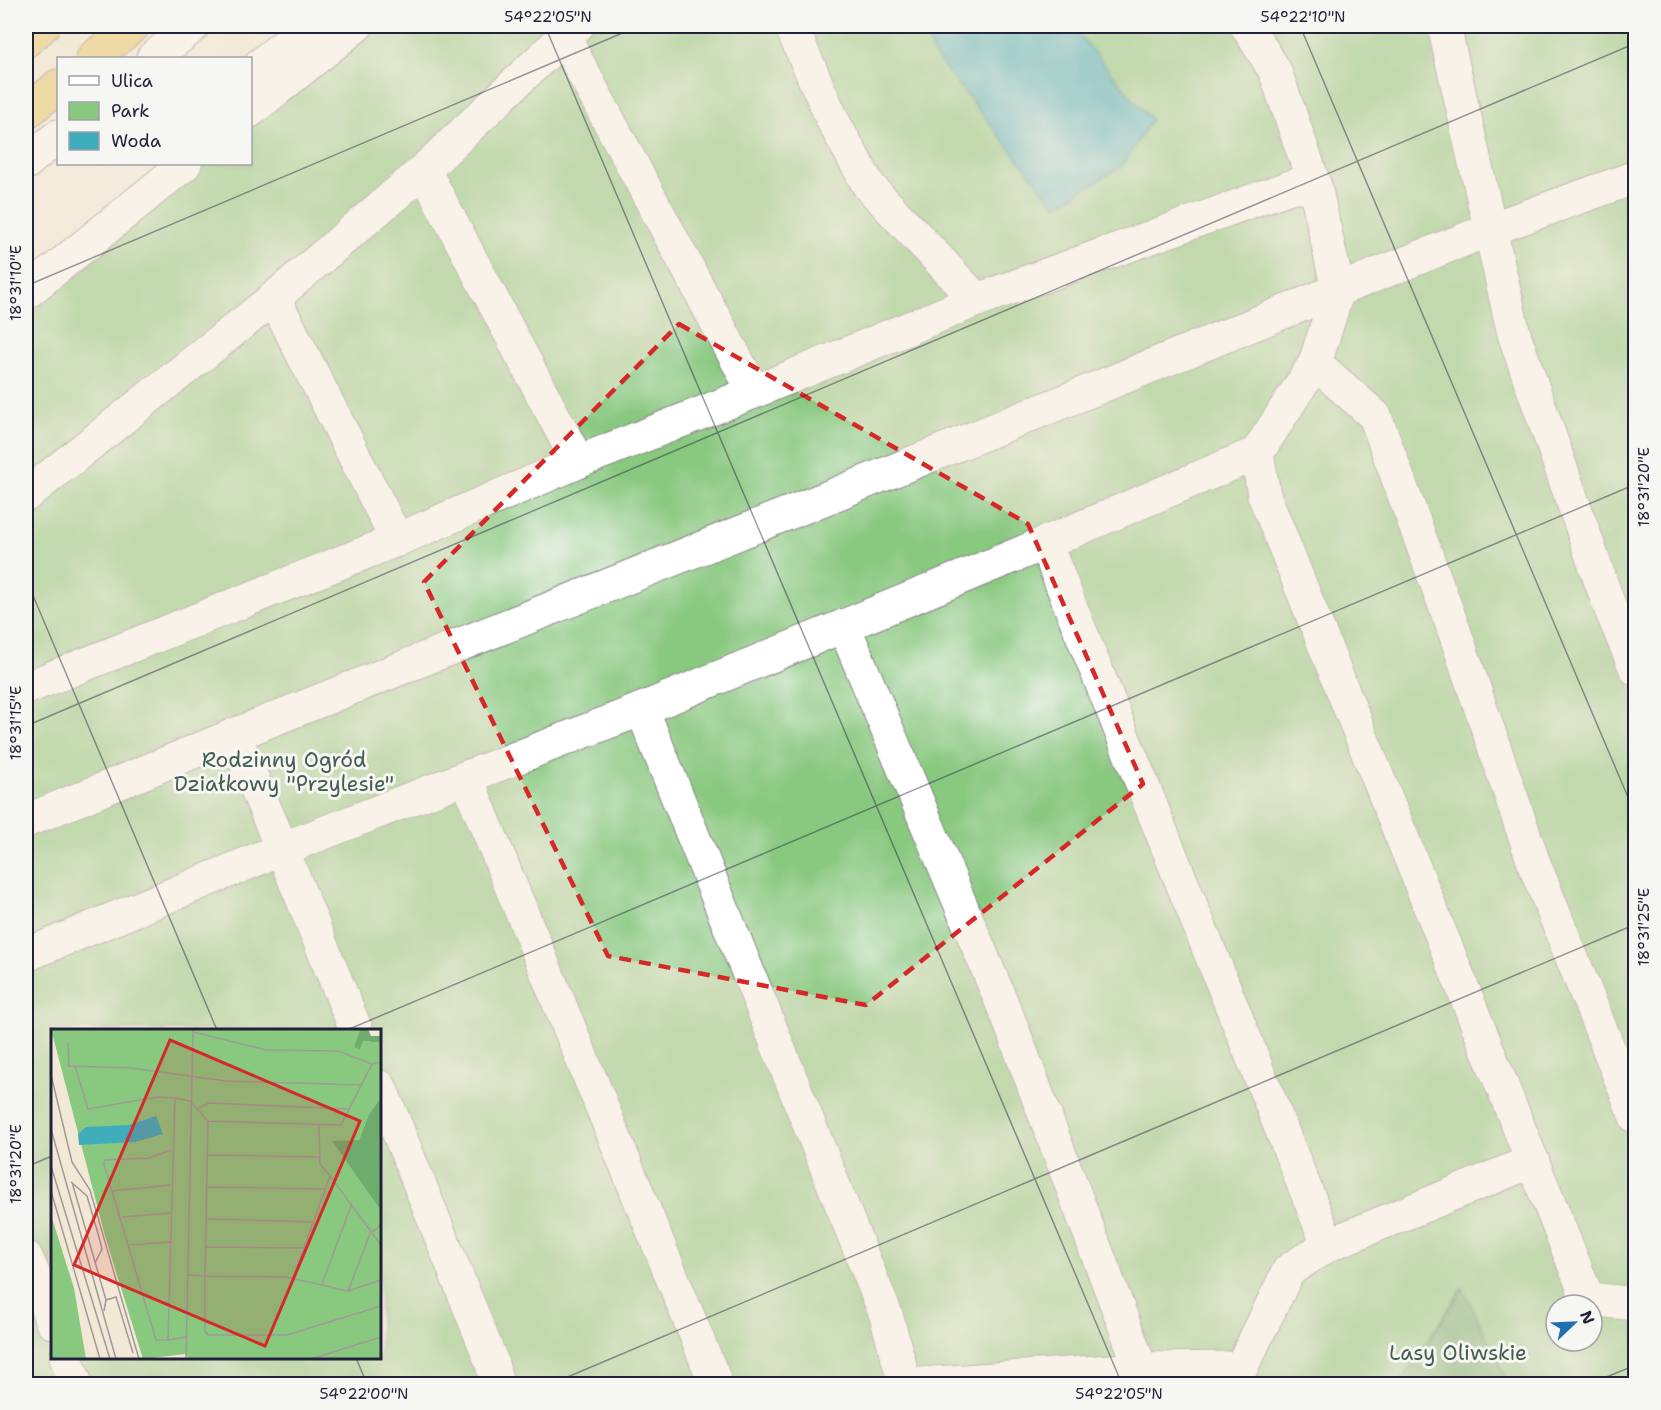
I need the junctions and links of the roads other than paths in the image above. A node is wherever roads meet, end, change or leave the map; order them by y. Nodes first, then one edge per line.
1 (43, 26) edge
2 (134, 26) edge
3 (194, 26) edge
4 (308, 26) edge
5 (356, 26) edge
6 (791, 26) edge
7 (1247, 26) edge
8 (1444, 26) edge
9 (571, 31) edge
10 (26, 41) edge
11 (94, 57) edge
12 (154, 57) edge
13 (252, 71) edge
14 (57, 87) edge
15 (252, 109) edge
16 (26, 113) edge
17 (57, 137) edge
18 (26, 163) edge
19 (184, 165) edge
20 (424, 170) junction
21 (1635, 177) edge
22 (1315, 186) junction
23 (1491, 229) junction
24 (1338, 290) junction
25 (26, 293) edge
26 (274, 298) junction
27 (977, 300) junction
28 (1315, 363) junction
29 (754, 392) junction
30 (1257, 453) junction
31 (578, 462) junction
32 (26, 495) edge
33 (397, 540) junction
34 (1045, 543) junction
35 (844, 626) junction
36 (1635, 669) edge
37 (26, 688) edge
38 (642, 709) junction
39 (234, 735) junction
40 (466, 777) junction
41 (26, 821) edge
42 (282, 849) junction
43 (26, 955) edge
44 (356, 1029) edge
45 (381, 1089) edge
46 (1635, 1117) edge
47 (1533, 1161) junction
48 (1328, 1245) junction
49 (26, 1257) edge
50 (1635, 1304) edge
51 (51, 1319) edge
52 (66, 1359) edge
53 (1141, 1369) junction
54 (1238, 1376) edge
55 (76, 1384) edge
56 (497, 1384) edge
57 (716, 1384) edge
58 (905, 1384) edge
59 (921, 1384) edge

1 - 10 highway
2 - 11 highway
3 - 12 lane
4 - 13 lane
5 - 15 lane
6 - 27 lane
7 - 22 lane
8 - 23 lane
9 - 20 lane
9 - 29 lane
14 - 16 highway
17 - 18 lane
19 - 25 lane
20 - 26 lane
20 - 31 lane
21 - 23 lane
22 - 24 lane
22 - 27 lane
23 - 24 lane
23 - 36 lane
24 - 28 lane
24 - 39 lane
26 - 32 lane
26 - 33 lane
27 - 29 lane
28 - 30 lane
28 - 46 lane
29 - 31 lane
30 - 34 lane
30 - 47 lane
31 - 33 lane
33 - 37 lane
34 - 35 lane
34 - 48 lane
35 - 38 lane
35 - 53 lane
38 - 40 lane
38 - 58 lane
39 - 41 lane
39 - 42 lane
40 - 42 lane
40 - 57 lane
42 - 43 lane
42 - 44 lane
45 - 56 lane
47 - 48 lane
47 - 50 lane
48 - 54 lane
49 - 51 lane
52 - 55 lane
53 - 54 lane
53 - 59 lane

